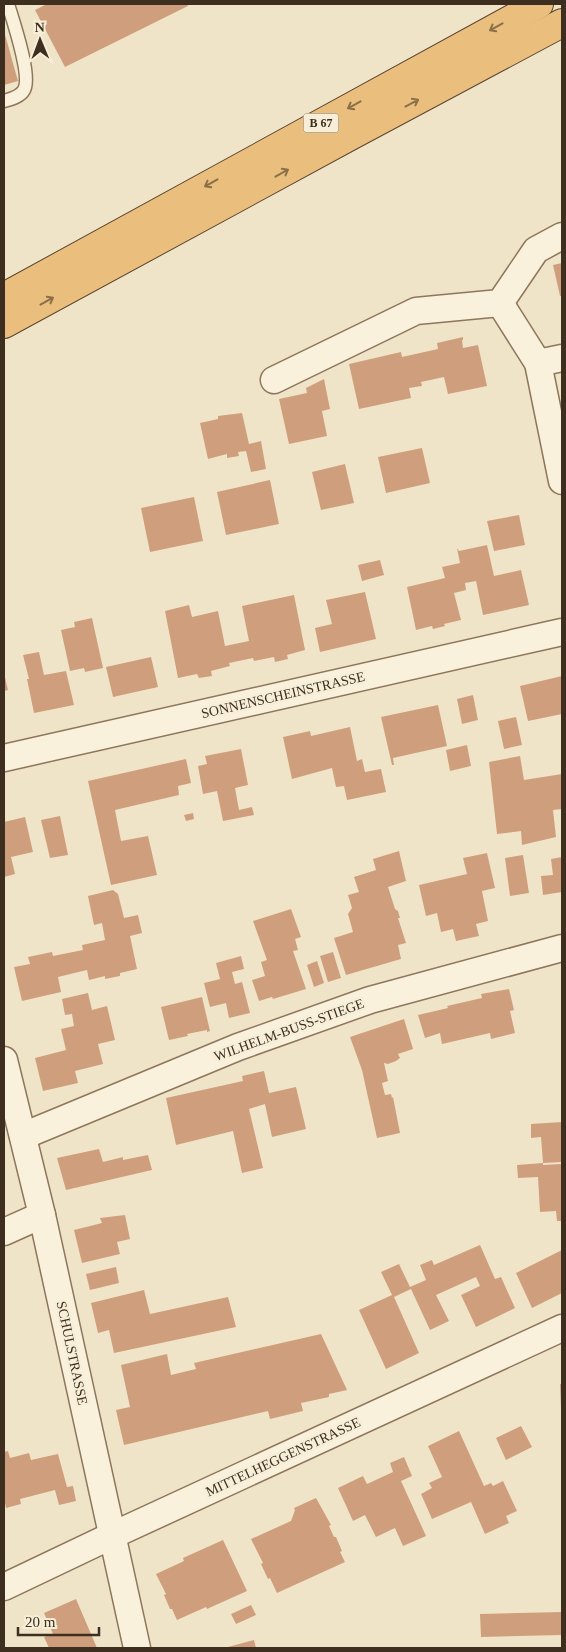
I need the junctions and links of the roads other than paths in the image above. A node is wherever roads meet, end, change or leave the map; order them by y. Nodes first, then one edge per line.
1 (8, 4) edge
2 (539, 4) edge
3 (562, 23) edge
4 (4, 101) edge
5 (562, 236) edge
6 (4, 297) edge
7 (500, 303) junction
8 (4, 324) edge
9 (550, 360) edge
10 (274, 380) dead end
11 (562, 481) edge
12 (562, 632) edge
13 (4, 758) edge
14 (562, 948) edge
15 (4, 1060) edge
16 (24, 1136) junction
17 (42, 1215) junction
18 (4, 1232) edge
19 (562, 1328) edge
20 (111, 1536) junction
21 (4, 1587) edge
22 (136, 1648) edge

1 - 4 lane
2 -> 6 highway, B 67
8 -> 3 highway, B 67
5 - 7 street
7 - 9 street
7 - 10 street
9 - 11 street
12 - 13 street, SONNENSCHEINSTRASSE
14 - 16 street, WILHELM-BUSS-STIEGE
15 - 16 street, SCHULSTRASSE
16 - 17 street, SCHULSTRASSE
17 - 18 street
17 - 20 street, SCHULSTRASSE
19 - 20 street, MITTELHEGGENSTRASSE
20 - 21 street, MITTELHEGGENSTRASSE
20 - 22 street, SCHULSTRASSE

